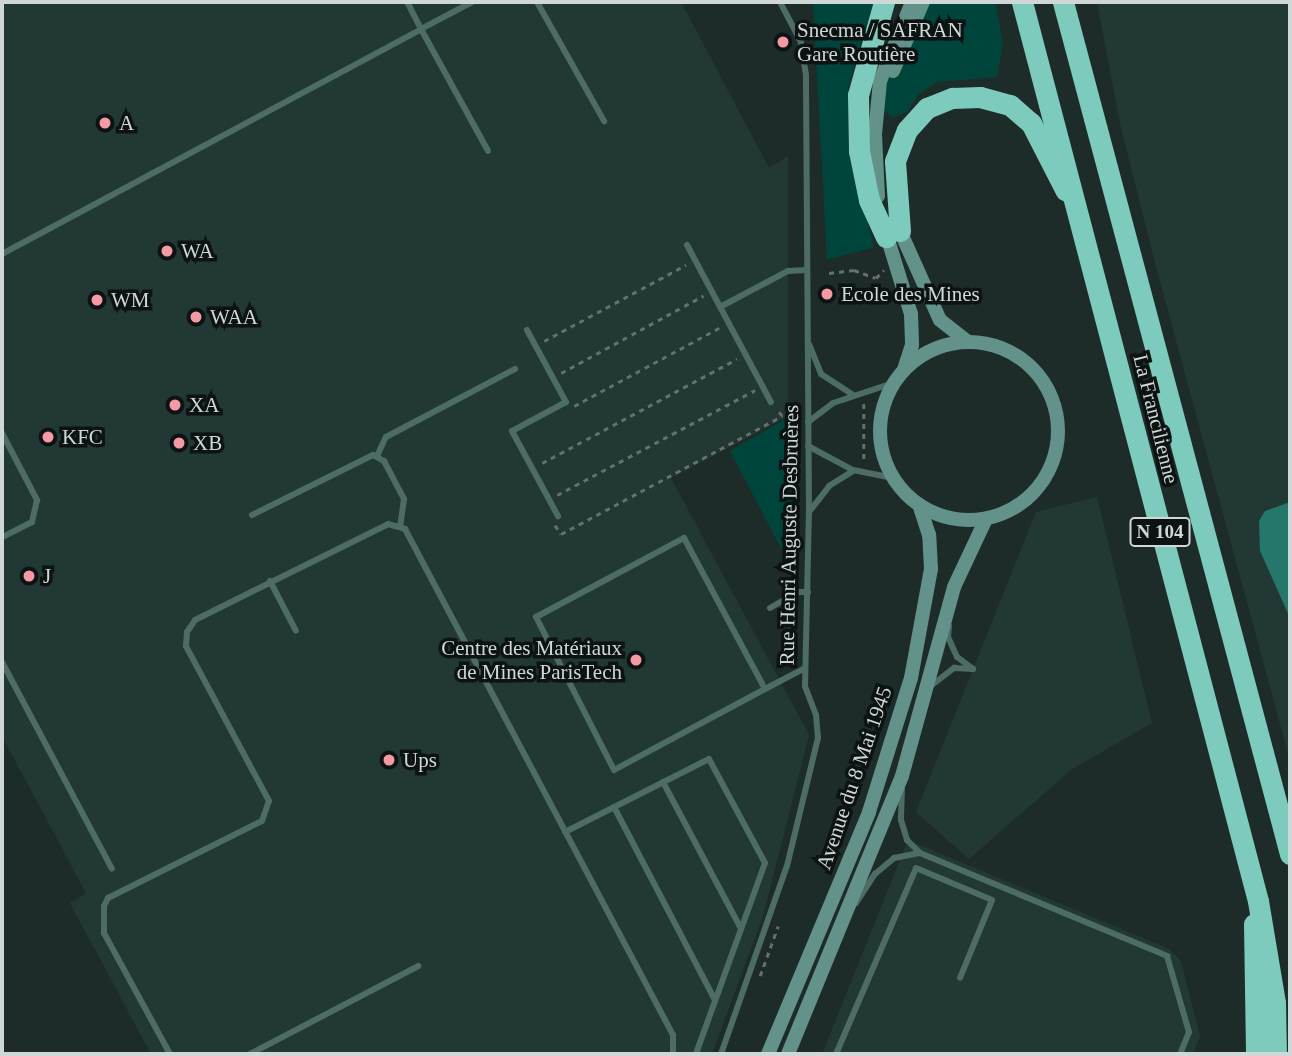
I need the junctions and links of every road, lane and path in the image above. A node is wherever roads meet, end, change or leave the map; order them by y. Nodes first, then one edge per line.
1 (407, 2) edge
2 (472, 2) edge
3 (537, 2) edge
4 (884, 2) edge
5 (912, 2) edge
6 (923, 2) edge
7 (1022, 2) edge
8 (1063, 2) edge
9 (780, 3) edge
10 (421, 29) junction
11 (604, 121) dead end
12 (488, 151) dead end
13 (1075, 204) junction
14 (893, 234) junction
15 (687, 245) dead end
16 (2, 254) edge
17 (695, 260) junction
18 (886, 267) dead end
19 (807, 270) junction
20 (829, 274) dead end
21 (712, 291) junction
22 (720, 307) junction
23 (729, 323) junction
24 (527, 330) dead end
25 (807, 337) junction
26 (967, 341) junction
27 (536, 345) junction
28 (746, 354) junction
29 (515, 369) dead end
30 (903, 370) junction
31 (552, 377) junction
32 (893, 383) junction
33 (763, 386) junction
34 (853, 395) junction
35 (864, 395) junction
36 (771, 401) joint
37 (558, 406) junction
38 (808, 422) junction
39 (2, 433) edge
40 (808, 446) junction
41 (377, 456) junction
42 (532, 468) junction
43 (853, 471) junction
44 (865, 474) junction
45 (893, 478) junction
46 (549, 500) junction
47 (919, 505) junction
48 (809, 512) junction
49 (252, 515) dead end
50 (558, 516) dead end
51 (986, 519) junction
52 (400, 526) junction
53 (2, 537) edge
54 (270, 581) junction
55 (954, 587) junction
56 (808, 592) junction
57 (770, 608) dead end
58 (296, 631) dead end
59 (2, 662) edge
60 (805, 667) junction
61 (765, 689) junction
62 (926, 695) junction
63 (902, 776) junction
64 (663, 782) junction
65 (614, 807) junction
66 (565, 832) junction
67 (920, 853) junction
68 (1290, 853) edge
69 (112, 869) dead end
70 (1258, 901) junction
71 (844, 922) junction
72 (741, 929) junction
73 (418, 966) dead end
74 (960, 978) dead end
75 (715, 1000) junction
76 (170, 1054) edge
77 (250, 1054) edge
78 (673, 1054) edge
79 (696, 1054) edge
80 (722, 1054) edge
81 (768, 1054) edge
82 (788, 1054) edge
83 (836, 1054) edge
84 (1180, 1054) edge
85 (1256, 1054) edge
86 (1276, 1054) edge

1 - 10 lane
2 - 10 lane
3 - 11 lane
4 - 14 highway
5 - 14 main road, Avenue du 8 Mai 1945
6 - 14 main road, Avenue du 8 Mai 1945
7 - 13 highway, La Francilienne / N 104
8 - 68 highway, La Francilienne / N 104
9 - 19 lane, Rue Henri Auguste Desbruères
10 - 12 lane
10 - 16 lane
13 - 14 highway
13 - 70 highway, La Francilienne / N 104
14 - 26 main road, Avenue du 8 Mai 1945
14 - 30 main road, Avenue du 8 Mai 1945
15 - 17 lane
17 - 21 lane
17 - 27 path
18 - 20 path
19 - 22 lane
19 - 25 lane, Rue Henri Auguste Desbruères
21 - 22 lane
21 - 31 path
22 - 23 lane
23 - 28 lane
23 - 37 path
24 - 27 lane
25 - 34 lane
25 - 38 lane, Rue Henri Auguste Desbruères
26 - 30 main road, Avenue du 8 Mai 1945
26 - 51 main road, Avenue du 8 Mai 1945
27 - 31 lane
28 - 33 lane
28 - 42 path
29 - 41 lane
30 - 32 main road, Avenue du 8 Mai 1945
31 - 37 lane
32 - 35 lane
32 - 45 main road, Avenue du 8 Mai 1945
33 - 36 lane
33 - 46 path
34 - 35 lane
34 - 38 lane
35 - 44 path
36 - 46 path
37 - 42 lane
38 - 40 lane, Rue Henri Auguste Desbruères
39 - 53 lane
40 - 43 lane
40 - 48 lane, Rue Henri Auguste Desbruères
41 - 49 lane
41 - 52 lane
42 - 46 lane
43 - 44 lane
43 - 48 lane
44 - 45 lane
45 - 47 main road, Avenue du 8 Mai 1945
46 - 50 lane
47 - 51 main road, Avenue du 8 Mai 1945
47 - 81 main road, Avenue du 8 Mai 1945
48 - 56 lane, Rue Henri Auguste Desbruères
51 - 55 main road, Avenue du 8 Mai 1945
52 - 54 lane
52 - 66 lane
54 - 58 lane
54 - 76 lane
55 - 62 main road, Avenue du 8 Mai 1945
55 - 62 lane
56 - 57 lane
56 - 60 lane, Rue Henri Auguste Desbruères
59 - 69 lane
60 - 61 lane
60 - 80 lane, Rue Henri Auguste Desbruères
61 - 61 lane
62 - 63 main road, Avenue du 8 Mai 1945
63 - 67 lane
63 - 71 main road, Avenue du 8 Mai 1945
64 - 65 lane
64 - 72 lane
64 - 72 lane
65 - 66 lane
65 - 75 lane
66 - 78 lane
67 - 71 lane
67 - 84 lane
70 - 85 highway
70 - 86 highway, La Francilienne / N 104
71 - 82 main road, Avenue du 8 Mai 1945
72 - 75 lane
73 - 77 lane
74 - 83 lane
75 - 79 lane

